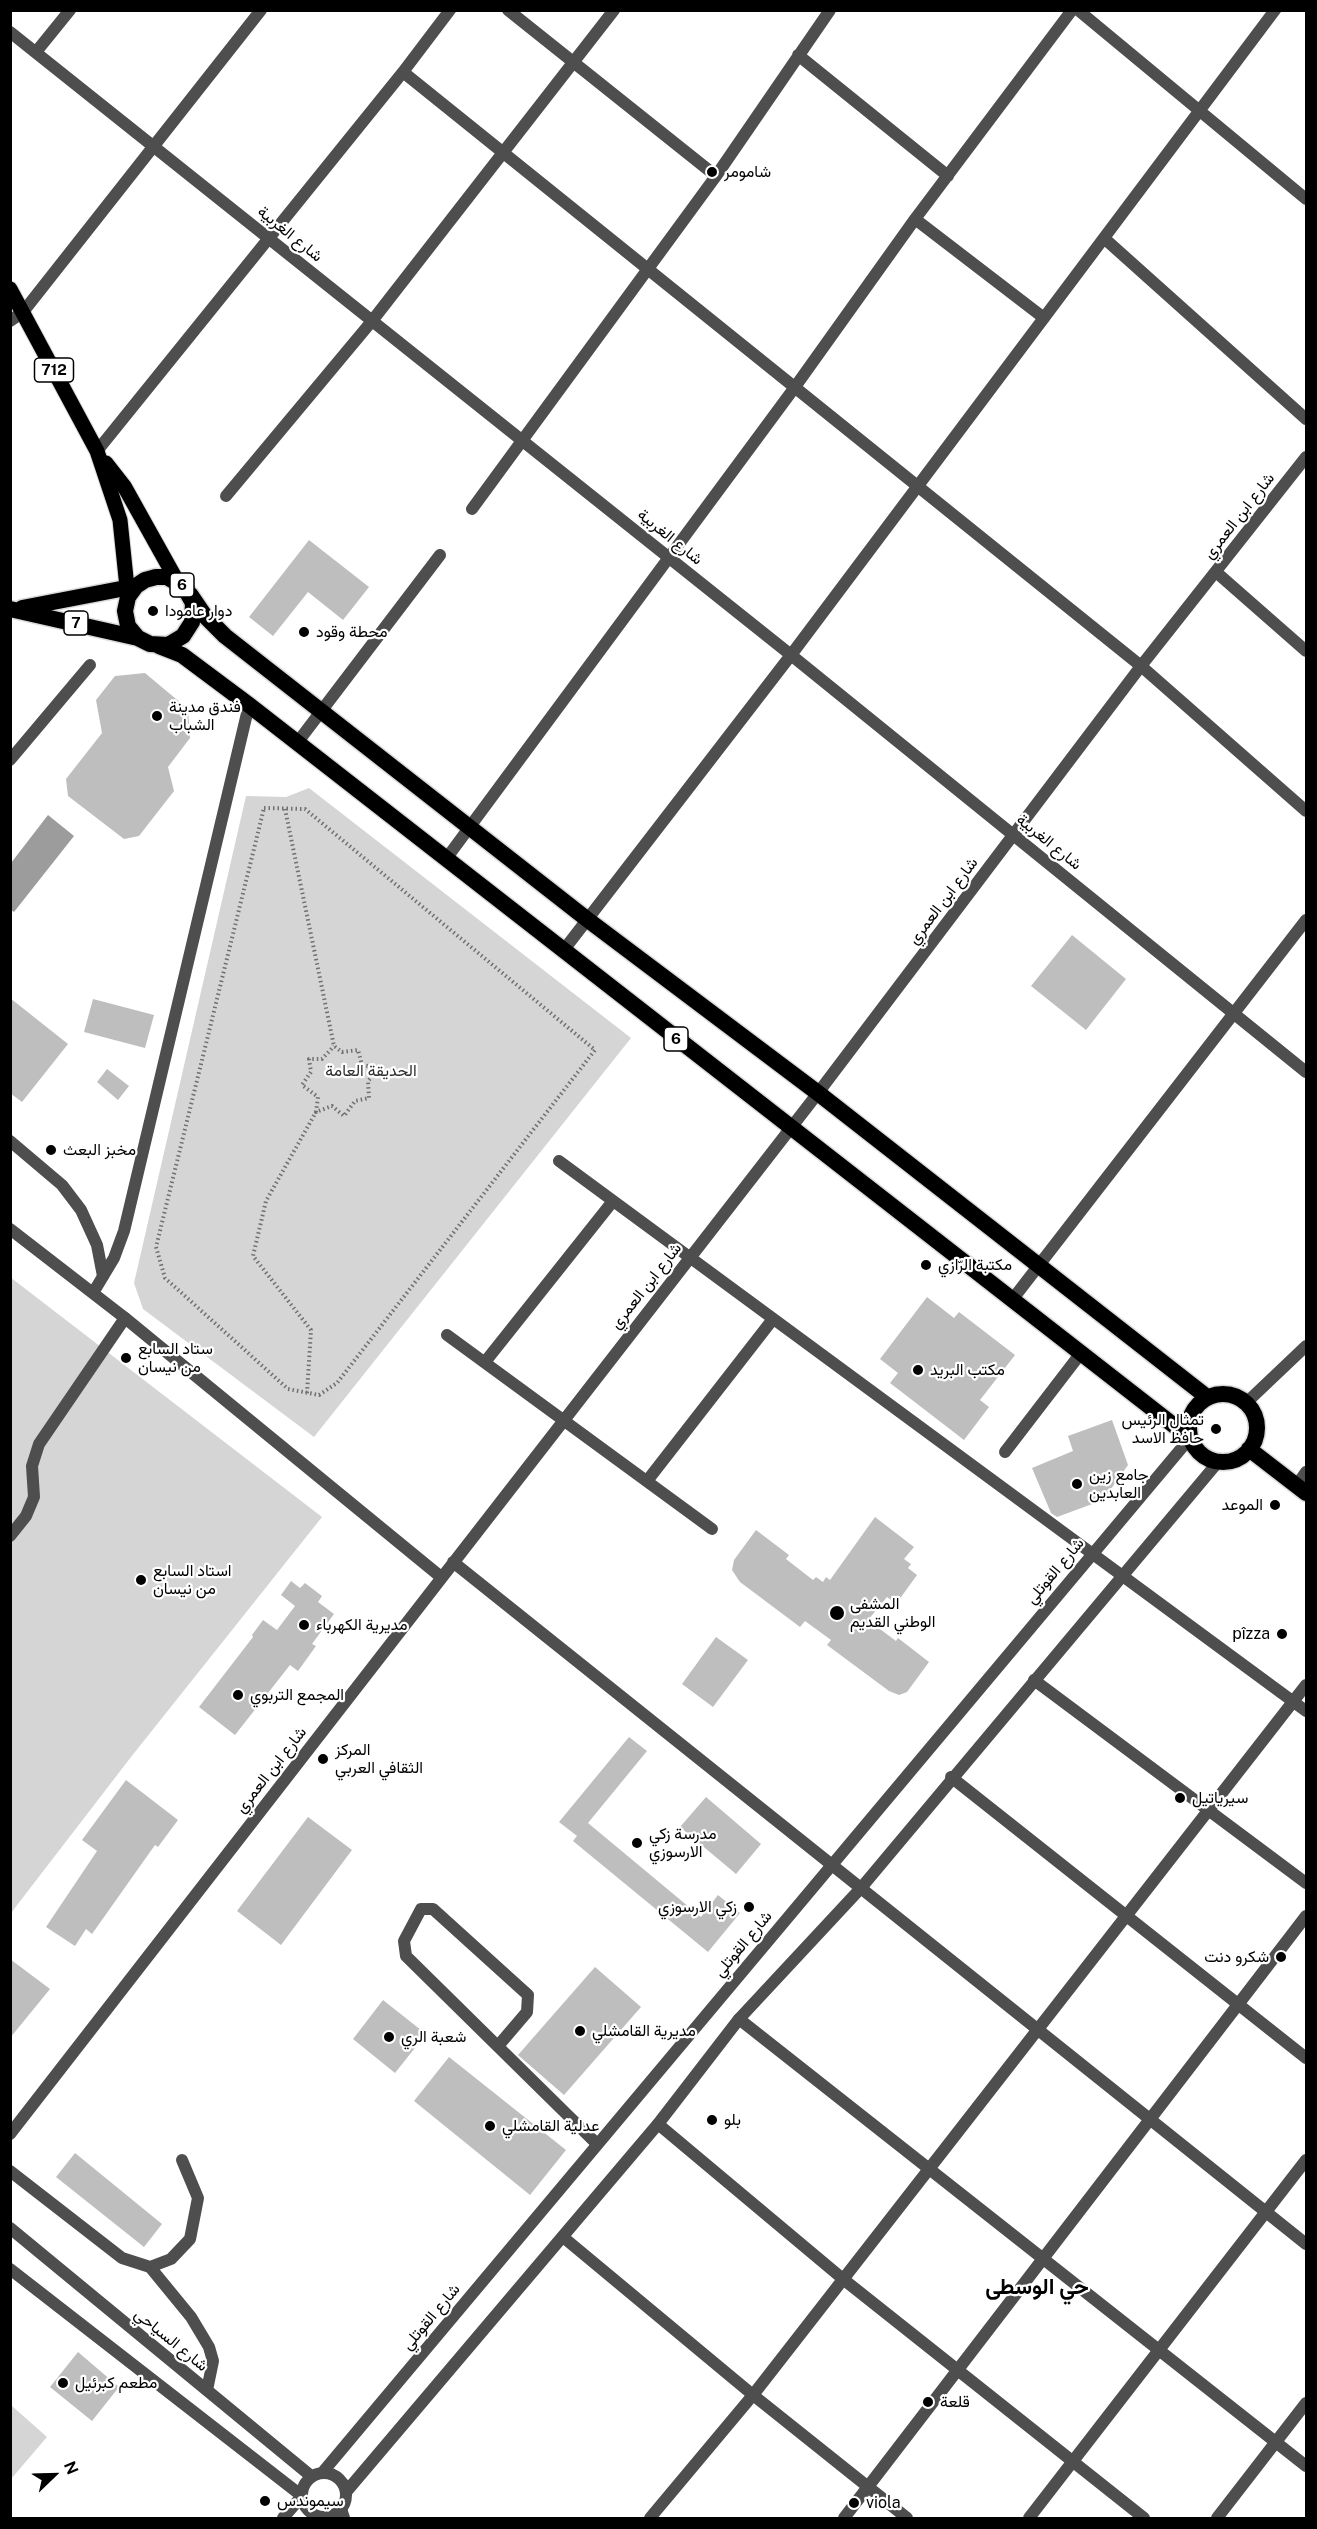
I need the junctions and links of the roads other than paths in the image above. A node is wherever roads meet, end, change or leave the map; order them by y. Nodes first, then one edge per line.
1 (70, 10) edge
2 (261, 10) edge
3 (450, 10) edge
4 (508, 10) edge
5 (614, 10) edge
6 (830, 10) edge
7 (1072, 10) edge
8 (1078, 10) edge
9 (1275, 10) edge
10 (10, 32) edge
11 (36, 52) junction
12 (798, 55) junction
13 (573, 62) junction
14 (403, 72) junction
15 (1200, 111) junction
16 (154, 146) junction
17 (503, 152) junction
18 (716, 176) junction
19 (948, 176) junction
20 (1306, 199) edge
21 (915, 219) junction
22 (268, 237) junction
23 (1105, 239) junction
24 (648, 269) junction
25 (10, 289) edge
26 (17, 316) edge
27 (1044, 318) junction
28 (372, 321) junction
29 (795, 387) junction
30 (1306, 419) edge
31 (523, 441) junction
32 (97, 451) junction
33 (1306, 457) edge
34 (918, 486) junction
35 (226, 496) dead end
36 (472, 509) dead end
37 (440, 555) dead end
38 (669, 557) junction
39 (1216, 572) junction
40 (177, 581) junction
41 (130, 591) junction
42 (190, 594) junction
43 (13, 609) edge
44 (138, 638) junction
45 (159, 646) junction
46 (1306, 651) edge
47 (791, 655) junction
48 (90, 665) dead end
49 (1141, 666) junction
50 (249, 705) junction
51 (321, 710) junction
52 (297, 743) junction
53 (10, 760) edge
54 (1306, 811) edge
55 (469, 828) junction
56 (1014, 835) junction
57 (446, 859) junction
58 (588, 920) junction
59 (1306, 920) edge
60 (563, 951) junction
61 (1234, 1013) junction
62 (1306, 1072) edge
63 (818, 1093) junction
64 (790, 1127) junction
65 (10, 1141) edge
66 (559, 1161) dead end
67 (613, 1201) junction
68 (10, 1229) edge
69 (689, 1257) junction
70 (1038, 1266) junction
71 (103, 1276) junction
72 (93, 1293) junction
73 (1012, 1300) junction
74 (125, 1318) junction
75 (773, 1318) junction
76 (447, 1335) dead end
77 (1306, 1346) edge
78 (1081, 1353) junction
79 (485, 1362) junction
80 (1207, 1397) junction
81 (1246, 1403) junction
82 (564, 1420) junction
83 (1190, 1438) junction
84 (1250, 1449) junction
85 (1005, 1452) dead end
86 (1218, 1462) junction
87 (647, 1481) junction
88 (1303, 1483) edge
89 (712, 1529) dead end
90 (10, 1536) edge
91 (1092, 1553) junction
92 (453, 1562) junction
93 (1121, 1575) junction
94 (441, 1577) junction
95 (1034, 1680) junction
96 (1306, 1685) edge
97 (1293, 1702) junction
98 (1306, 1712) edge
99 (951, 1777) junction
100 (1209, 1810) junction
101 (831, 1865) junction
102 (1306, 1883) edge
103 (861, 1888) junction
104 (1127, 1916) junction
105 (1306, 1916) edge
106 (1239, 2004) junction
107 (739, 2019) junction
108 (1038, 2030) junction
109 (498, 2046) junction
110 (1306, 2058) edge
111 (1150, 2119) junction
112 (658, 2124) junction
113 (10, 2134) edge
114 (597, 2144) junction
115 (182, 2160) dead end
116 (1306, 2160) edge
117 (930, 2169) junction
118 (10, 2171) edge
119 (1267, 2212) junction
120 (10, 2228) edge
121 (563, 2237) junction
122 (1306, 2244) edge
123 (1043, 2259) junction
124 (150, 2268) junction
125 (10, 2269) edge
126 (843, 2280) junction
127 (1160, 2350) junction
128 (958, 2370) junction
129 (207, 2390) junction
130 (753, 2395) junction
131 (1306, 2403) edge
132 (1276, 2442) junction
133 (1073, 2462) junction
134 (1306, 2466) edge
135 (316, 2474) junction
136 (868, 2488) junction
137 (346, 2492) junction
138 (302, 2496) junction
139 (343, 2514) edge
140 (283, 2518) edge
141 (327, 2518) edge
142 (650, 2518) edge
143 (844, 2518) edge
144 (907, 2518) edge
145 (1029, 2518) edge
146 (1144, 2518) edge
147 (1217, 2518) edge

1 - 11 street
2 - 16 street
3 - 14 street
4 - 13 street
5 - 13 street
6 - 12 street
7 - 19 street
8 - 15 street
9 - 15 street
10 - 11 street, شارع الغربية
11 - 16 street, شارع الغربية
12 - 18 street
12 - 19 street
13 - 17 street
13 - 18 street
14 - 17 street
14 - 22 street
15 - 20 street
15 - 23 street
16 - 22 street, شارع الغربية
16 - 26 street
17 - 24 street
17 - 28 street
18 - 24 street
19 - 21 street
21 - 27 street
21 - 29 street
22 - 28 street, شارع الغربية
22 - 32 street
23 - 27 street
23 - 30 street
24 - 29 street
24 - 31 street
25 - 26 main road, 712
26 - 32 main road, 712
27 - 34 street
28 - 31 street, شارع الغربية
28 - 35 street
29 - 34 street
29 - 38 street
31 - 36 street
31 - 38 street, شارع الغربية
32 - 40 main road, 712
32 - 41 main road, 712
33 - 39 street, شارع ابن العمري
34 - 47 street
34 - 49 street
37 - 51 street
38 - 47 street, شارع الغربية
38 - 55 street
39 - 46 street
39 - 49 street, شارع ابن العمري
40 - 41 highway, 6
40 - 42 highway, 6
41 - 43 highway, 7
41 - 44 highway
42 - 45 highway, 6
42 - 51 highway, 6
43 - 44 highway, 7
44 - 45 highway, 6
45 - 50 highway, 6
47 - 56 street, شارع الغربية
47 - 58 street
48 - 53 street
49 - 54 street
49 - 56 street, شارع ابن العمري
50 - 52 highway, 6
50 - 71 street
51 - 52 street
51 - 55 highway, 6
52 - 57 highway, 6
55 - 57 street
55 - 58 highway, 6
56 - 61 street, شارع الغربية
56 - 63 street, شارع ابن العمري
57 - 60 highway, 6
58 - 60 street
58 - 63 highway, 6
59 - 61 street
60 - 64 highway, 6
61 - 62 street, شارع الغربية
61 - 70 street
63 - 64 street, شارع ابن العمري
63 - 70 highway, 6
64 - 69 street, شارع ابن العمري
64 - 73 highway, 6
65 - 71 street
66 - 67 street
67 - 69 street
67 - 79 street
68 - 72 street
69 - 75 street
69 - 82 street, شارع ابن العمري
70 - 73 street
70 - 80 highway, 6
71 - 72 street
72 - 74 street
73 - 78 highway, 6
74 - 90 street
74 - 94 street
75 - 87 street
75 - 91 street
76 - 79 street
77 - 81 street
78 - 83 highway, 6
78 - 85 street
79 - 82 street
80 - 81 highway
80 - 83 highway
81 - 84 highway
82 - 87 street
82 - 92 street, شارع ابن العمري
83 - 86 highway
83 - 91 street, شارع القوتلي
84 - 86 highway
84 - 88 highway
86 - 93 street
87 - 89 street
91 - 93 street
91 - 101 street, شارع القوتلي
92 - 94 street, شارع ابن العمري
92 - 101 street
93 - 95 street
93 - 97 street
94 - 113 street, شارع ابن العمري
95 - 99 street
95 - 100 street
96 - 97 street
97 - 98 street
97 - 100 street
99 - 103 street
99 - 104 street
100 - 102 street
100 - 104 street
101 - 103 street
101 - 114 street, شارع القوتلي
103 - 107 street
103 - 108 street
104 - 106 street
104 - 108 street
105 - 106 street
106 - 110 street
106 - 111 street
107 - 112 street
107 - 117 street
108 - 111 street
108 - 117 street
109 - 109 street
109 - 114 street
111 - 119 street
111 - 123 street
112 - 121 street
112 - 126 street
114 - 135 street, شارع القوتلي
115 - 124 street
116 - 119 street
117 - 123 street
117 - 126 street
118 - 124 street
119 - 122 street
119 - 127 street
120 - 129 street, شارع السياحي
121 - 130 street
121 - 137 street
123 - 127 street
123 - 128 street
124 - 129 street
125 - 138 street
126 - 128 street
126 - 130 street
127 - 132 street
127 - 133 street
128 - 133 street
128 - 136 street
129 - 135 street, شارع السياحي
130 - 136 street
130 - 142 street
131 - 132 street
132 - 134 street
132 - 147 street
133 - 145 street
133 - 146 street
135 - 137 street
135 - 138 street
136 - 143 street
136 - 144 street
137 - 139 street
138 - 140 street
138 - 141 street
139 - 141 street

